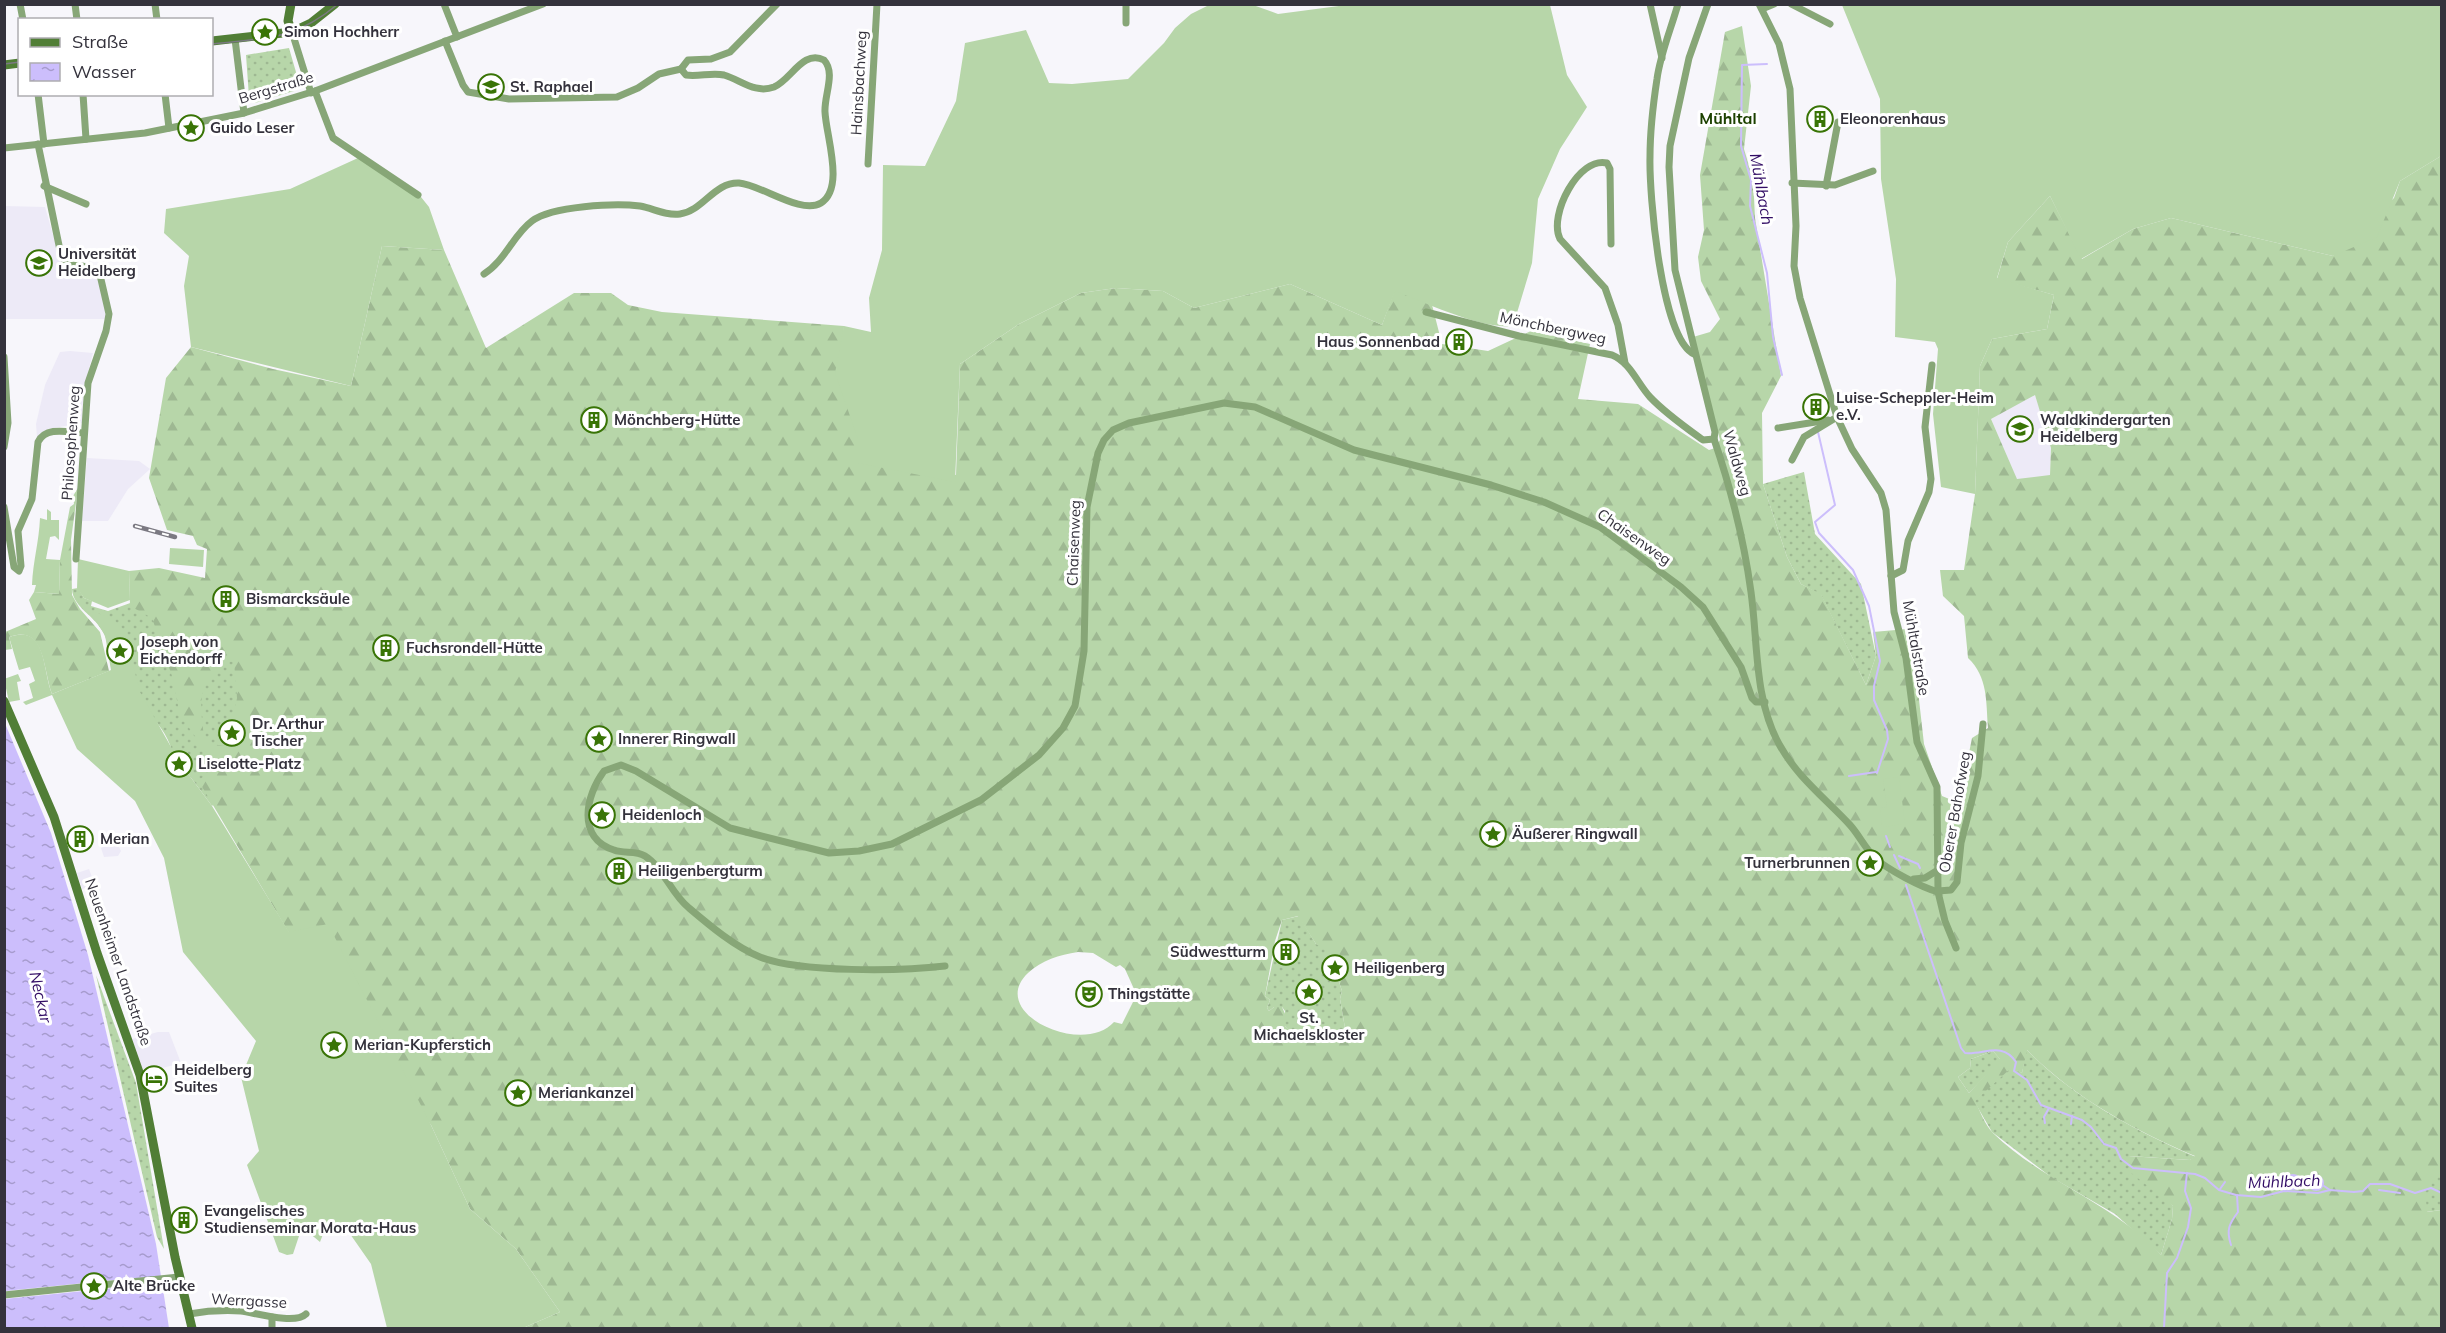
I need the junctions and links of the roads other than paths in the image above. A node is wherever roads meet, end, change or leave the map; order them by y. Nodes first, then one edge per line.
1 (291, 4) edge
2 (335, 4) edge
3 (444, 4) edge
4 (543, 4) edge
5 (777, 4) edge
6 (877, 4) edge
7 (1126, 4) edge
8 (1650, 4) edge
9 (1678, 4) edge
10 (1708, 4) edge
11 (1774, 4) edge
12 (1791, 4) edge
13 (1760, 7) edge
14 (522, 8) edge
15 (1126, 23) dead end
16 (1830, 24) dead end
17 (292, 32) junction
18 (457, 37) junction
19 (235, 39) junction
20 (213, 41) edge
21 (446, 41) junction
22 (1662, 58) junction
23 (681, 69) junction
24 (313, 92) junction
25 (38, 96) edge
26 (82, 96) edge
27 (165, 96) edge
28 (244, 113) junction
29 (1838, 122) dead end
30 (169, 128) junction
31 (86, 139) junction
32 (44, 144) junction
33 (4, 148) edge
34 (868, 164) dead end
35 (1873, 171) dead end
36 (1792, 183) junction
37 (44, 186) junction
38 (1826, 186) junction
39 (418, 195) dead end
40 (86, 204) dead end
41 (1611, 244) dead end
42 (484, 274) dead end
43 (1426, 312) dead end
44 (1694, 354) junction
45 (4, 357) edge
46 (1625, 363) junction
47 (1932, 365) dead end
48 (1837, 417) junction
49 (1828, 420) junction
50 (1778, 428) dead end
51 (83, 433) junction
52 (1714, 438) junction
53 (4, 447) edge
54 (1792, 460) dead end
55 (4, 507) edge
56 (76, 559) dead end
57 (1892, 576) junction
58 (4, 701) edge
59 (1765, 702) junction
60 (1983, 724) dead end
61 (1938, 870) junction
62 (1910, 878) junction
63 (1938, 892) junction
64 (1956, 948) dead end
65 (945, 966) dead end
66 (176, 1277) junction
67 (4, 1295) edge
68 (189, 1314) junction
69 (306, 1314) dead end
70 (272, 1317) junction
71 (192, 1329) edge
72 (272, 1329) edge

1 - 17 main road
2 - 17 main road
3 - 18 street
4 - 14 street, Bergstraße
5 - 23 street
6 - 34 street, Hainsbachweg
7 - 15 street
8 - 22 street
9 - 22 street
10 - 44 street, Waldweg
11 - 13 street
12 - 16 street
13 - 36 street, Mühltalstraße
14 - 18 street, Bergstraße
17 - 19 main road
17 - 24 street
18 - 21 street, Bergstraße
19 - 20 main road
19 - 28 street
21 - 23 street
21 - 24 street, Bergstraße
22 - 44 street
23 - 42 street
24 - 28 street, Bergstraße
24 - 39 street
25 - 32 street, Philosophenweg
26 - 31 street
27 - 30 street
28 - 30 street, Bergstraße
29 - 38 street
30 - 31 street, Bergstraße
31 - 32 street, Bergstraße
32 - 33 street, Bergstraße
32 - 37 street, Philosophenweg
35 - 38 street
36 - 38 street
36 - 48 street, Mühltalstraße
37 - 40 street
37 - 51 street, Philosophenweg
41 - 46 street
43 - 46 street, Mönchbergweg
44 - 52 street, Waldweg
45 - 53 street
46 - 52 street, Mönchbergweg
47 - 57 street
48 - 49 street
48 - 57 street, Mühltalstraße
49 - 50 street
49 - 54 street
51 - 55 street
51 - 56 street, Philosophenweg
52 - 59 street, Waldweg
57 - 61 street, Mühltalstraße
58 - 66 main road, Neuenheimer Landstraße
59 - 62 street, Waldweg
59 - 65 street, Chaisenweg
60 - 63 street, Oberer Bahofweg
61 - 62 street
61 - 63 street, Mühltalstraße
62 - 63 street, Waldweg
63 - 64 street
66 - 67 street
66 - 68 main road, Neuenheimer Landstraße
68 - 70 street, Werrgasse
68 - 71 main road, Neuenheimer Landstraße
69 - 70 street, Werrgasse
70 - 72 street

